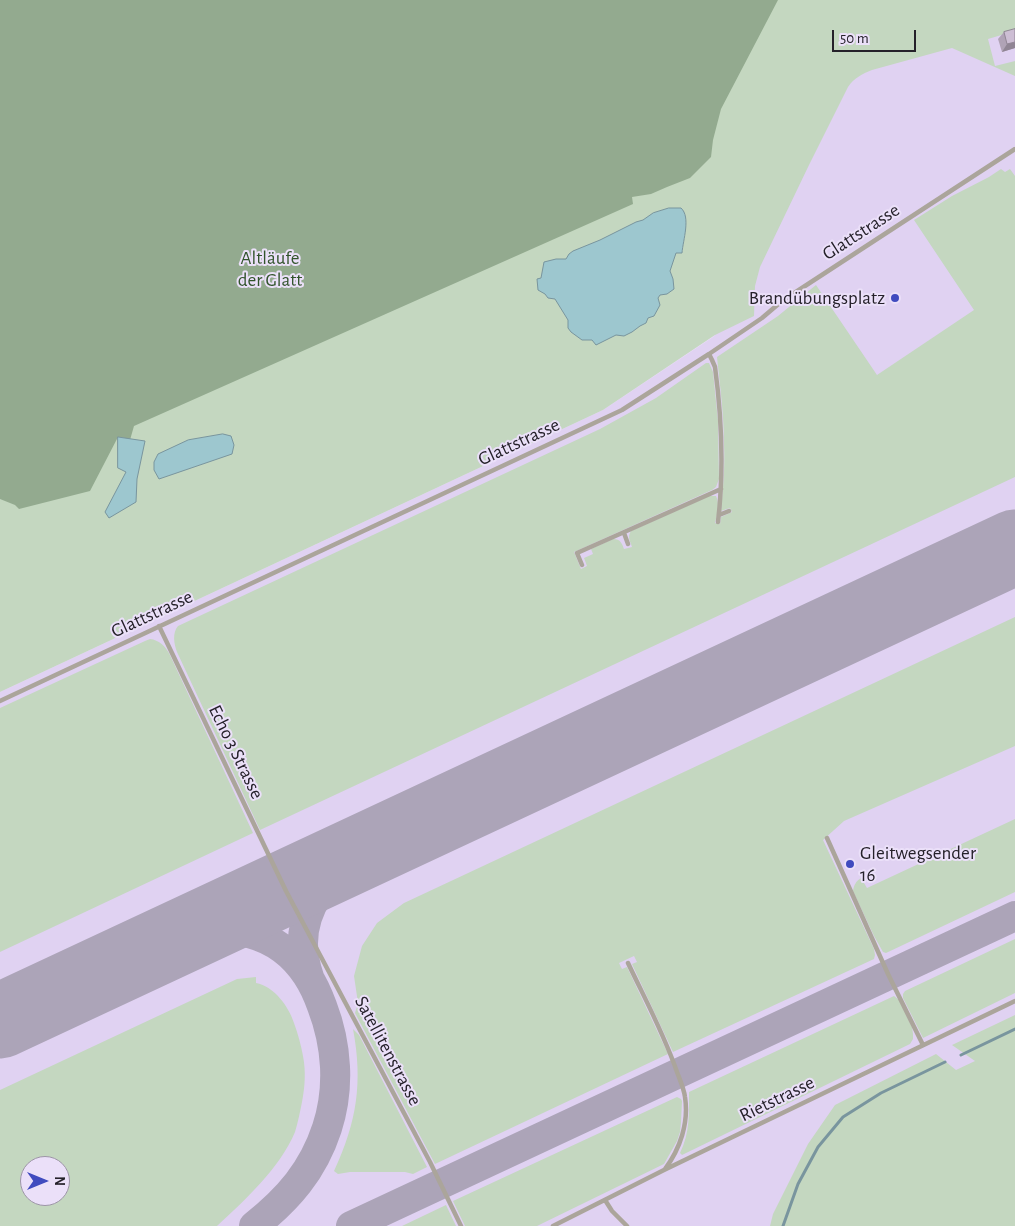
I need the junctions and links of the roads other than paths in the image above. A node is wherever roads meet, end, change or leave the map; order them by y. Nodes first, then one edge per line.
1 (1015, 149) edge
2 (709, 354) junction
3 (721, 489) junction
4 (729, 511) dead end
5 (719, 515) junction
6 (718, 522) dead end
7 (624, 532) junction
8 (628, 544) dead end
9 (582, 565) dead end
10 (160, 626) junction
11 (0, 701) edge
12 (827, 838) dead end
13 (286, 892) joint
14 (628, 963) dead end
15 (1015, 1001) edge
16 (923, 1045) junction
17 (664, 1170) junction
18 (605, 1200) junction
19 (461, 1226) edge
20 (553, 1226) edge
21 (627, 1226) edge

1 - 2 lane, Glattstrasse
2 - 3 lane
2 - 10 lane, Glattstrasse
3 - 5 lane
3 - 7 lane
4 - 5 lane
5 - 6 lane
7 - 8 lane
7 - 9 lane
10 - 11 lane, Glattstrasse
10 - 13 lane, Echo 3 Strasse
12 - 16 lane
13 - 19 lane, Satellitenstrasse
14 - 17 lane
15 - 16 lane, Rietstrasse
16 - 17 lane, Rietstrasse
17 - 18 lane, Rietstrasse
18 - 20 lane, Rietstrasse
18 - 21 lane

